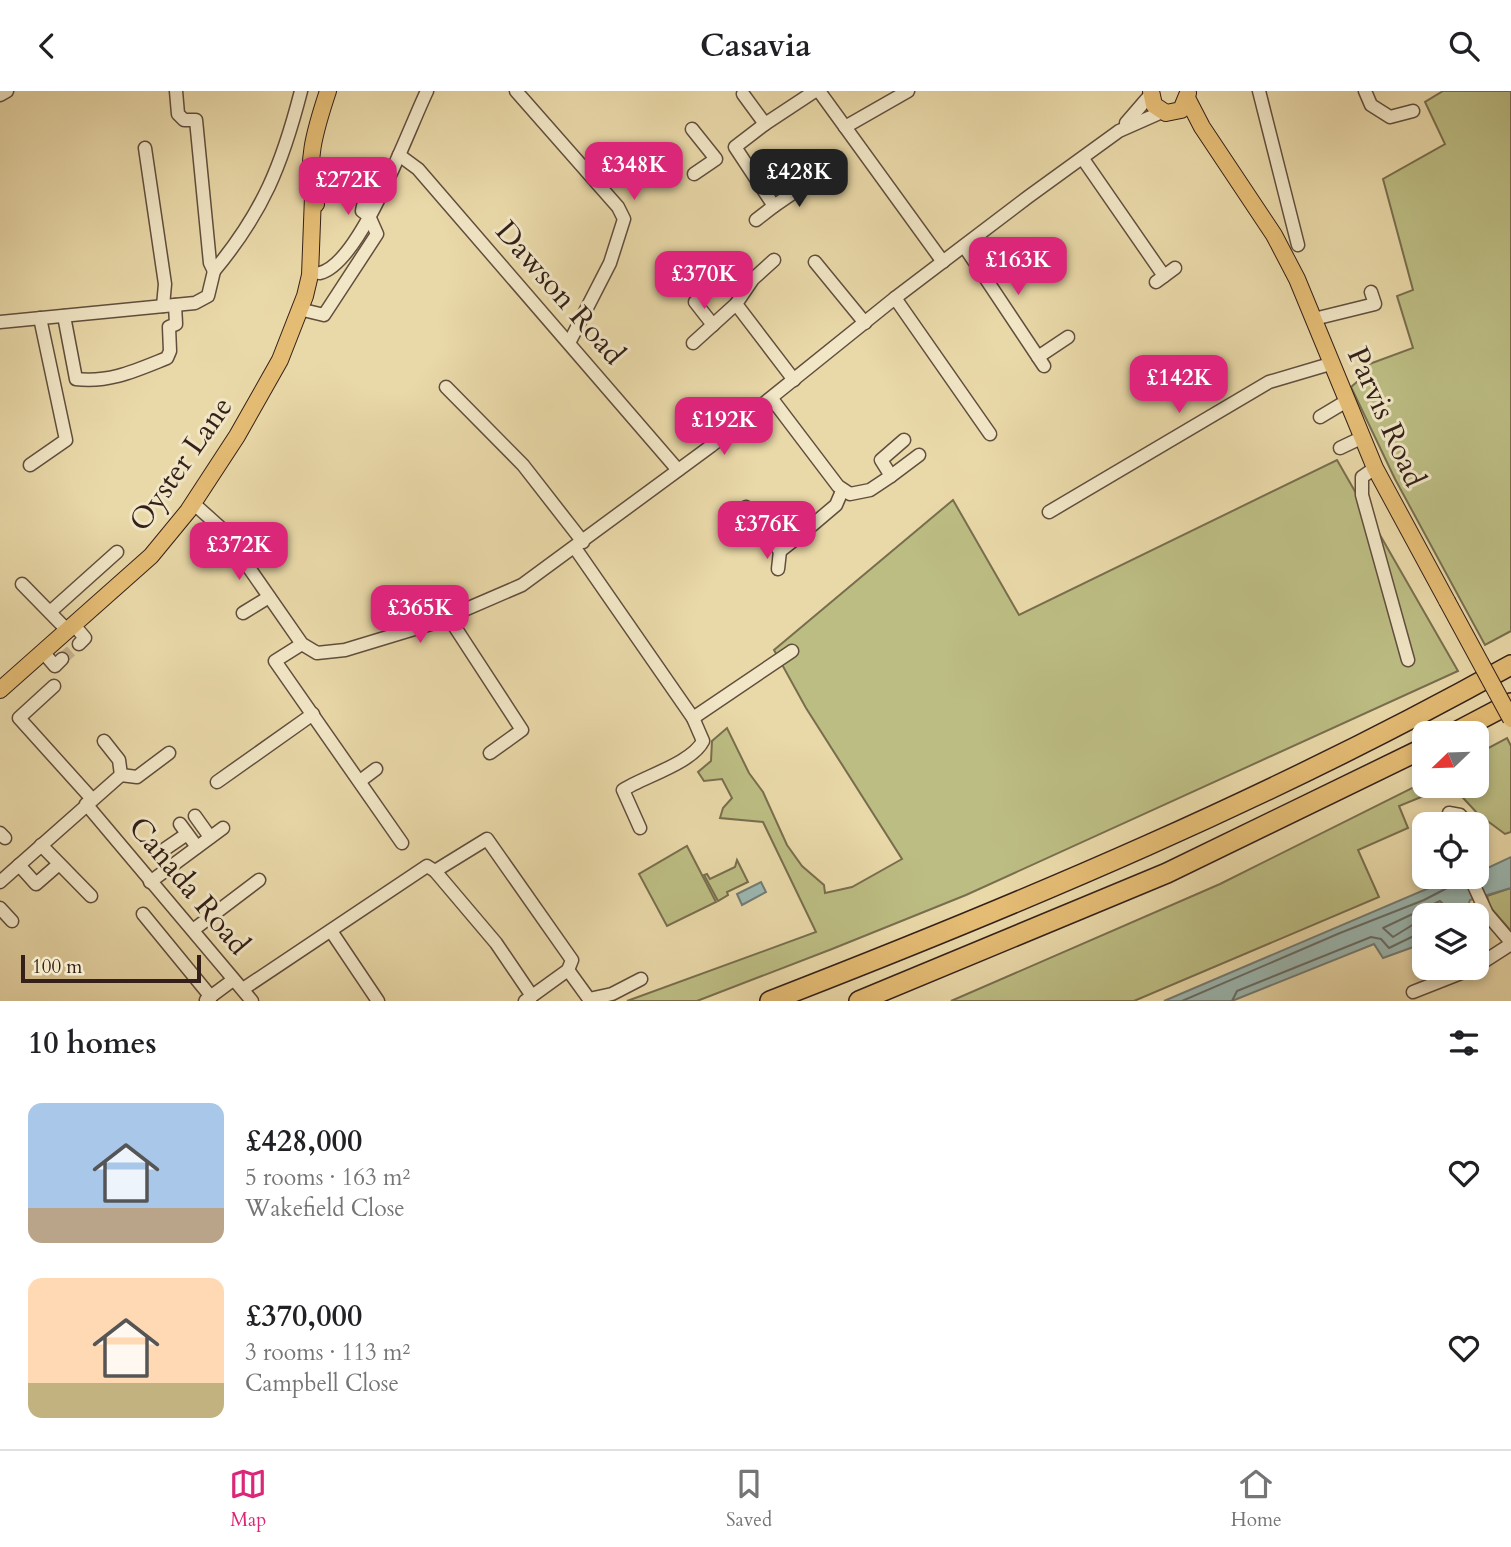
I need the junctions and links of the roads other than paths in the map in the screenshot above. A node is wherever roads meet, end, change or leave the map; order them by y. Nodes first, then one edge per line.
1 (7, 91) edge
2 (176, 91) edge
3 (301, 91) edge
4 (328, 91) edge
5 (428, 91) edge
6 (516, 91) edge
7 (817, 91) edge
8 (908, 91) edge
9 (1259, 91) edge
10 (1365, 91) edge
11 (1151, 93) edge
12 (743, 94) dead end
13 (0, 95) edge
14 (1188, 95) edge
15 (1413, 111) dead end
16 (1169, 112) junction
17 (765, 124) junction
18 (845, 127) junction
19 (692, 129) dead end
20 (1119, 131) junction
21 (1210, 139) junction
22 (735, 147) junction
23 (145, 148) dead end
24 (399, 155) junction
25 (716, 159) junction
26 (1083, 159) junction
27 (694, 174) dead end
28 (806, 184) dead end
29 (313, 196) junction
30 (774, 206) junction
31 (369, 216) junction
32 (756, 220) dead end
33 (1298, 245) dead end
34 (964, 246) junction
35 (774, 260) dead end
36 (815, 262) dead end
37 (943, 262) junction
38 (214, 271) junction
39 (320, 273) junction
40 (1165, 275) dead end
41 (1371, 292) dead end
42 (895, 298) junction
43 (695, 302) dead end
44 (736, 304) junction
45 (169, 305) junction
46 (303, 310) junction
47 (64, 316) junction
48 (40, 318) junction
49 (1314, 319) junction
50 (0, 322) edge
51 (865, 323) junction
52 (713, 325) junction
53 (1068, 337) dead end
54 (569, 343) junction
55 (693, 343) dead end
56 (1330, 364) junction
57 (794, 380) junction
58 (446, 387) dead end
59 (772, 399) junction
60 (1345, 402) junction
61 (1320, 417) dead end
62 (982, 429) dead end
63 (1361, 438) junction
64 (904, 440) dead end
65 (1340, 448) dead end
66 (919, 455) dead end
67 (30, 465) dead end
68 (1375, 468) junction
69 (678, 470) junction
70 (891, 476) junction
71 (842, 491) junction
72 (193, 503) junction
73 (746, 507) dead end
74 (785, 511) dead end
75 (1049, 512) dead end
76 (803, 533) junction
77 (579, 545) junction
78 (780, 551) junction
79 (117, 552) dead end
80 (778, 569) dead end
81 (22, 584) dead end
82 (269, 597) junction
83 (50, 613) junction
84 (243, 613) dead end
85 (449, 618) junction
86 (71, 627) junction
87 (79, 644) dead end
88 (302, 644) junction
89 (792, 651) dead end
90 (43, 652) junction
91 (62, 659) dead end
92 (1408, 660) dead end
93 (1511, 665) edge
94 (54, 685) dead end
95 (0, 690) edge
96 (1511, 703) edge
97 (313, 713) junction
98 (1511, 719) edge
99 (1477, 721) edge
100 (696, 724) junction
101 (104, 741) dead end
102 (169, 753) dead end
103 (490, 753) dead end
104 (1412, 754) edge
105 (376, 769) dead end
106 (121, 775) junction
107 (360, 781) junction
108 (217, 782) dead end
109 (89, 802) junction
110 (195, 816) dead end
111 (223, 828) dead end
112 (640, 828) dead end
113 (210, 837) junction
114 (402, 843) dead end
115 (41, 845) junction
116 (197, 847) junction
117 (165, 849) dead end
118 (59, 864) junction
119 (19, 865) junction
120 (435, 871) junction
121 (259, 880) dead end
122 (150, 882) junction
123 (0, 883) edge
124 (1475, 889) edge
125 (91, 896) dead end
126 (0, 908) edge
127 (143, 914) dead end
128 (12, 921) dead end
129 (193, 930) junction
130 (331, 931) junction
131 (1511, 943) edge
132 (1489, 958) edge
133 (568, 970) junction
134 (641, 979) dead end
135 (233, 980) junction
136 (1443, 980) edge
137 (243, 989) junction
138 (1413, 992) dead end
139 (208, 999) edge
140 (529, 999) edge
141 (252, 1001) edge
142 (378, 1001) edge
143 (770, 1001) edge
144 (859, 1001) edge

1 - 13 street
2 - 38 street
3 - 38 street
4 - 29 main road
5 - 24 street
6 - 54 street
7 - 17 street
7 - 18 street
8 - 18 street
9 - 33 street
10 - 15 street
11 - 16 main road, Parvis Road
11 - 20 street
12 - 17 street
14 - 16 main road
14 - 21 main road, Parvis Road
16 - 20 street
16 - 21 main road, Parvis Road
17 - 22 street
18 - 37 street
19 - 25 street
20 - 26 street
21 - 49 main road, Parvis Road
22 - 25 street
22 - 30 street
23 - 45 street
24 - 31 street
24 - 54 street, Dawson Road
25 - 27 street
26 - 34 street
26 - 40 street
28 - 30 street
29 - 39 main road, Oyster Lane
29 - 46 main road, Oyster Lane
30 - 32 street
31 - 39 street
31 - 46 street
34 - 37 street
34 - 53 street
35 - 44 street
36 - 51 street
37 - 42 street
38 - 45 street
39 - 46 main road, Oyster Lane
41 - 49 street
42 - 51 street
42 - 62 street
43 - 52 street
44 - 52 street
44 - 57 street
45 - 47 street
45 - 47 street
46 - 72 main road, Oyster Lane
47 - 48 street
48 - 50 street
48 - 67 street
49 - 56 main road, Parvis Road
51 - 57 street
52 - 55 street
54 - 69 street, Dawson Road
56 - 60 main road, Parvis Road
56 - 75 street
57 - 59 street
58 - 77 street
59 - 69 street
59 - 71 street
60 - 61 street
60 - 63 main road, Parvis Road
63 - 65 street
63 - 68 main road, Parvis Road
64 - 70 street
66 - 70 street
68 - 92 street
68 - 98 main road, Parvis Road, bridge
69 - 77 street
70 - 71 street
71 - 76 street
72 - 82 street
72 - 86 main road, Oyster Lane
73 - 78 street
74 - 76 street
76 - 78 street
77 - 85 street
77 - 100 street
78 - 80 street
79 - 83 street
81 - 83 street
82 - 84 street
82 - 88 street
83 - 86 street
85 - 88 street
85 - 103 street
86 - 87 street
86 - 90 main road, Oyster Lane
88 - 97 street
89 - 100 street
90 - 91 street
90 - 95 main road, Oyster Lane
93 - 143 highway
94 - 109 street, Canada Road
96 - 99 highway
97 - 107 street
97 - 108 street
100 - 112 street
101 - 106 street
102 - 106 street
104 - 144 highway
105 - 107 street
106 - 109 street
107 - 114 street
109 - 115 street
109 - 122 street, Canada Road
110 - 113 street
111 - 113 street
113 - 116 street
115 - 118 street
115 - 119 street
116 - 117 street
116 - 122 street
118 - 119 street
118 - 125 street
119 - 123 street
120 - 130 street
120 - 133 street
120 - 140 street
121 - 129 street
122 - 129 street, Canada Road
124 - 131 street
126 - 128 street
127 - 139 street
129 - 135 street, Canada Road
130 - 137 street
130 - 142 street
131 - 132 street
133 - 134 street
133 - 140 street
135 - 137 street, Canada Road
135 - 139 street
136 - 138 street
137 - 141 street, Canada Road

